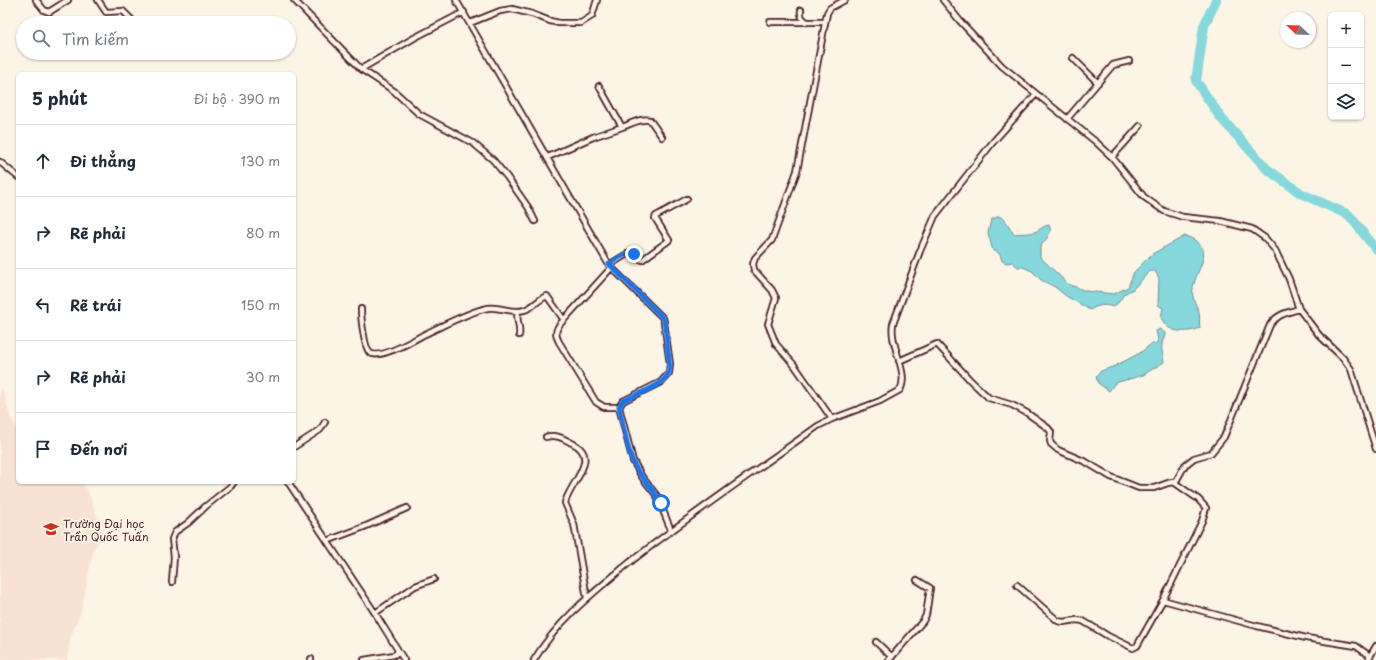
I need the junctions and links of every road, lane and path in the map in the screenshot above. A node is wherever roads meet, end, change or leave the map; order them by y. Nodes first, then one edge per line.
1 (36, 0) edge
2 (68, 0) edge
3 (98, 0) edge
4 (294, 0) edge
5 (456, 0) edge
6 (597, 0) edge
7 (845, 0) edge
8 (943, 0) edge
9 (801, 10) dead end
10 (464, 12) junction
11 (128, 16) edge
12 (770, 22) dead end
13 (807, 22) junction
14 (825, 22) junction
15 (470, 23) junction
16 (1072, 58) dead end
17 (1129, 61) dead end
18 (361, 69) junction
19 (1098, 83) junction
20 (599, 86) dead end
21 (1036, 94) junction
22 (1067, 119) junction
23 (1140, 126) dead end
24 (622, 127) junction
25 (662, 137) dead end
26 (548, 157) junction
27 (1112, 157) junction
28 (0, 162) edge
29 (16, 175) edge
30 (687, 199) dead end
31 (535, 221) dead end
32 (611, 266) junction
33 (361, 309) dead end
34 (1299, 309) junction
35 (518, 311) junction
36 (564, 320) junction
37 (519, 335) dead end
38 (899, 361) junction
39 (619, 407) junction
40 (832, 419) junction
41 (324, 422) dead end
42 (546, 436) dead end
43 (296, 446) edge
44 (1376, 449) edge
45 (1176, 483) junction
46 (232, 484) edge
47 (289, 484) edge
48 (407, 508) dead end
49 (671, 530) junction
50 (327, 541) junction
51 (434, 579) dead end
52 (917, 580) dead end
53 (172, 582) dead end
54 (1017, 584) dead end
55 (587, 598) junction
56 (1163, 600) junction
57 (375, 613) junction
58 (876, 642) dead end
59 (1376, 646) edge
60 (398, 652) junction
61 (890, 658) edge
62 (1369, 658) edge
63 (364, 660) edge
64 (404, 660) edge
65 (534, 660) edge

1 - 2 street
3 - 11 street
4 - 18 street
5 - 10 street
6 - 15 street
7 - 14 street
8 - 21 street
9 - 13 street
10 - 15 street
10 - 18 street
12 - 13 street
13 - 14 street
14 - 40 street
15 - 26 street
16 - 19 street
17 - 19 street
18 - 31 street
19 - 22 street
20 - 24 street
21 - 22 street
21 - 38 street
22 - 27 street
23 - 27 street
24 - 25 street
24 - 26 street
26 - 32 street
27 - 34 street
28 - 29 street
30 - 32 street
32 - 36 street
32 - 39 street
33 - 35 street
34 - 44 street
34 - 45 street
35 - 36 street
35 - 37 street
36 - 39 street
38 - 40 street
38 - 45 street
39 - 49 street
40 - 49 street
41 - 43 street
42 - 55 street
45 - 56 street
46 - 53 street
47 - 50 street
48 - 50 street
49 - 55 street
50 - 57 street
51 - 57 street
52 - 61 street
54 - 56 street
55 - 65 street
56 - 62 street
57 - 60 street
58 - 61 street
59 - 62 street
60 - 63 street
60 - 64 street

